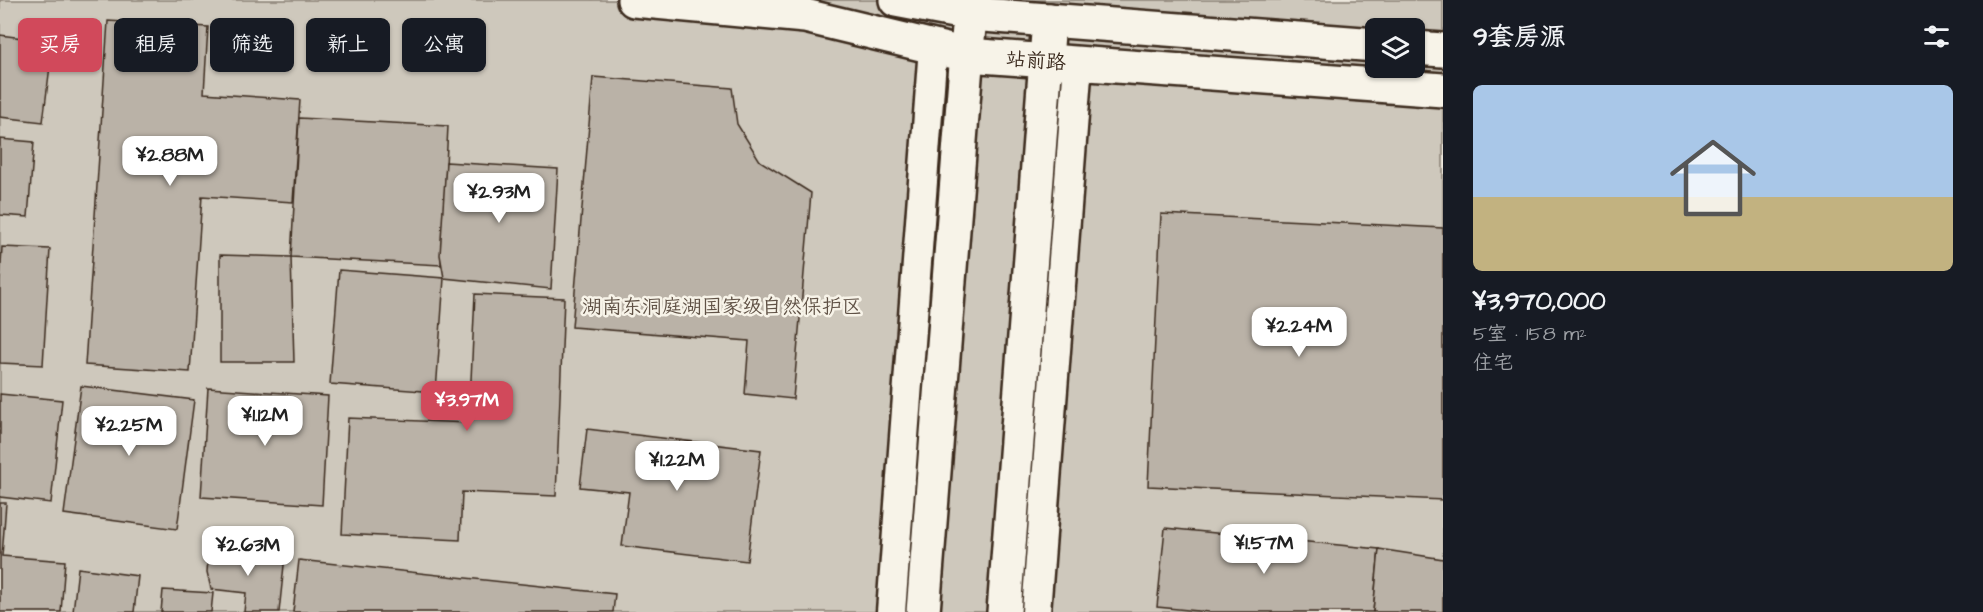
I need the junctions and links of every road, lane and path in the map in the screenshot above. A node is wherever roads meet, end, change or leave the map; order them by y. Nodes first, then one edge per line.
1 (634, 0) edge
2 (896, 0) edge
3 (971, 7) edge
4 (1045, 10) edge
5 (1365, 44) edge
6 (933, 47) junction
7 (1425, 49) edge
8 (1443, 51) edge
9 (967, 55) junction
10 (1062, 62) junction
11 (1443, 90) edge
12 (891, 612) edge
13 (923, 612) edge
14 (1004, 612) edge
15 (1036, 612) edge

1 - 6 main road, 站前路
2 - 3 main road, 站前路
3 - 4 main road, 站前路
3 - 9 main road
4 - 5 main road, 站前路
4 - 10 main road
6 - 9 main road, 站前路
6 - 12 street
7 - 8 main road
9 - 10 main road, 站前路
9 - 13 main road
10 - 11 main road, 站前路
10 - 14 main road
10 - 15 street

